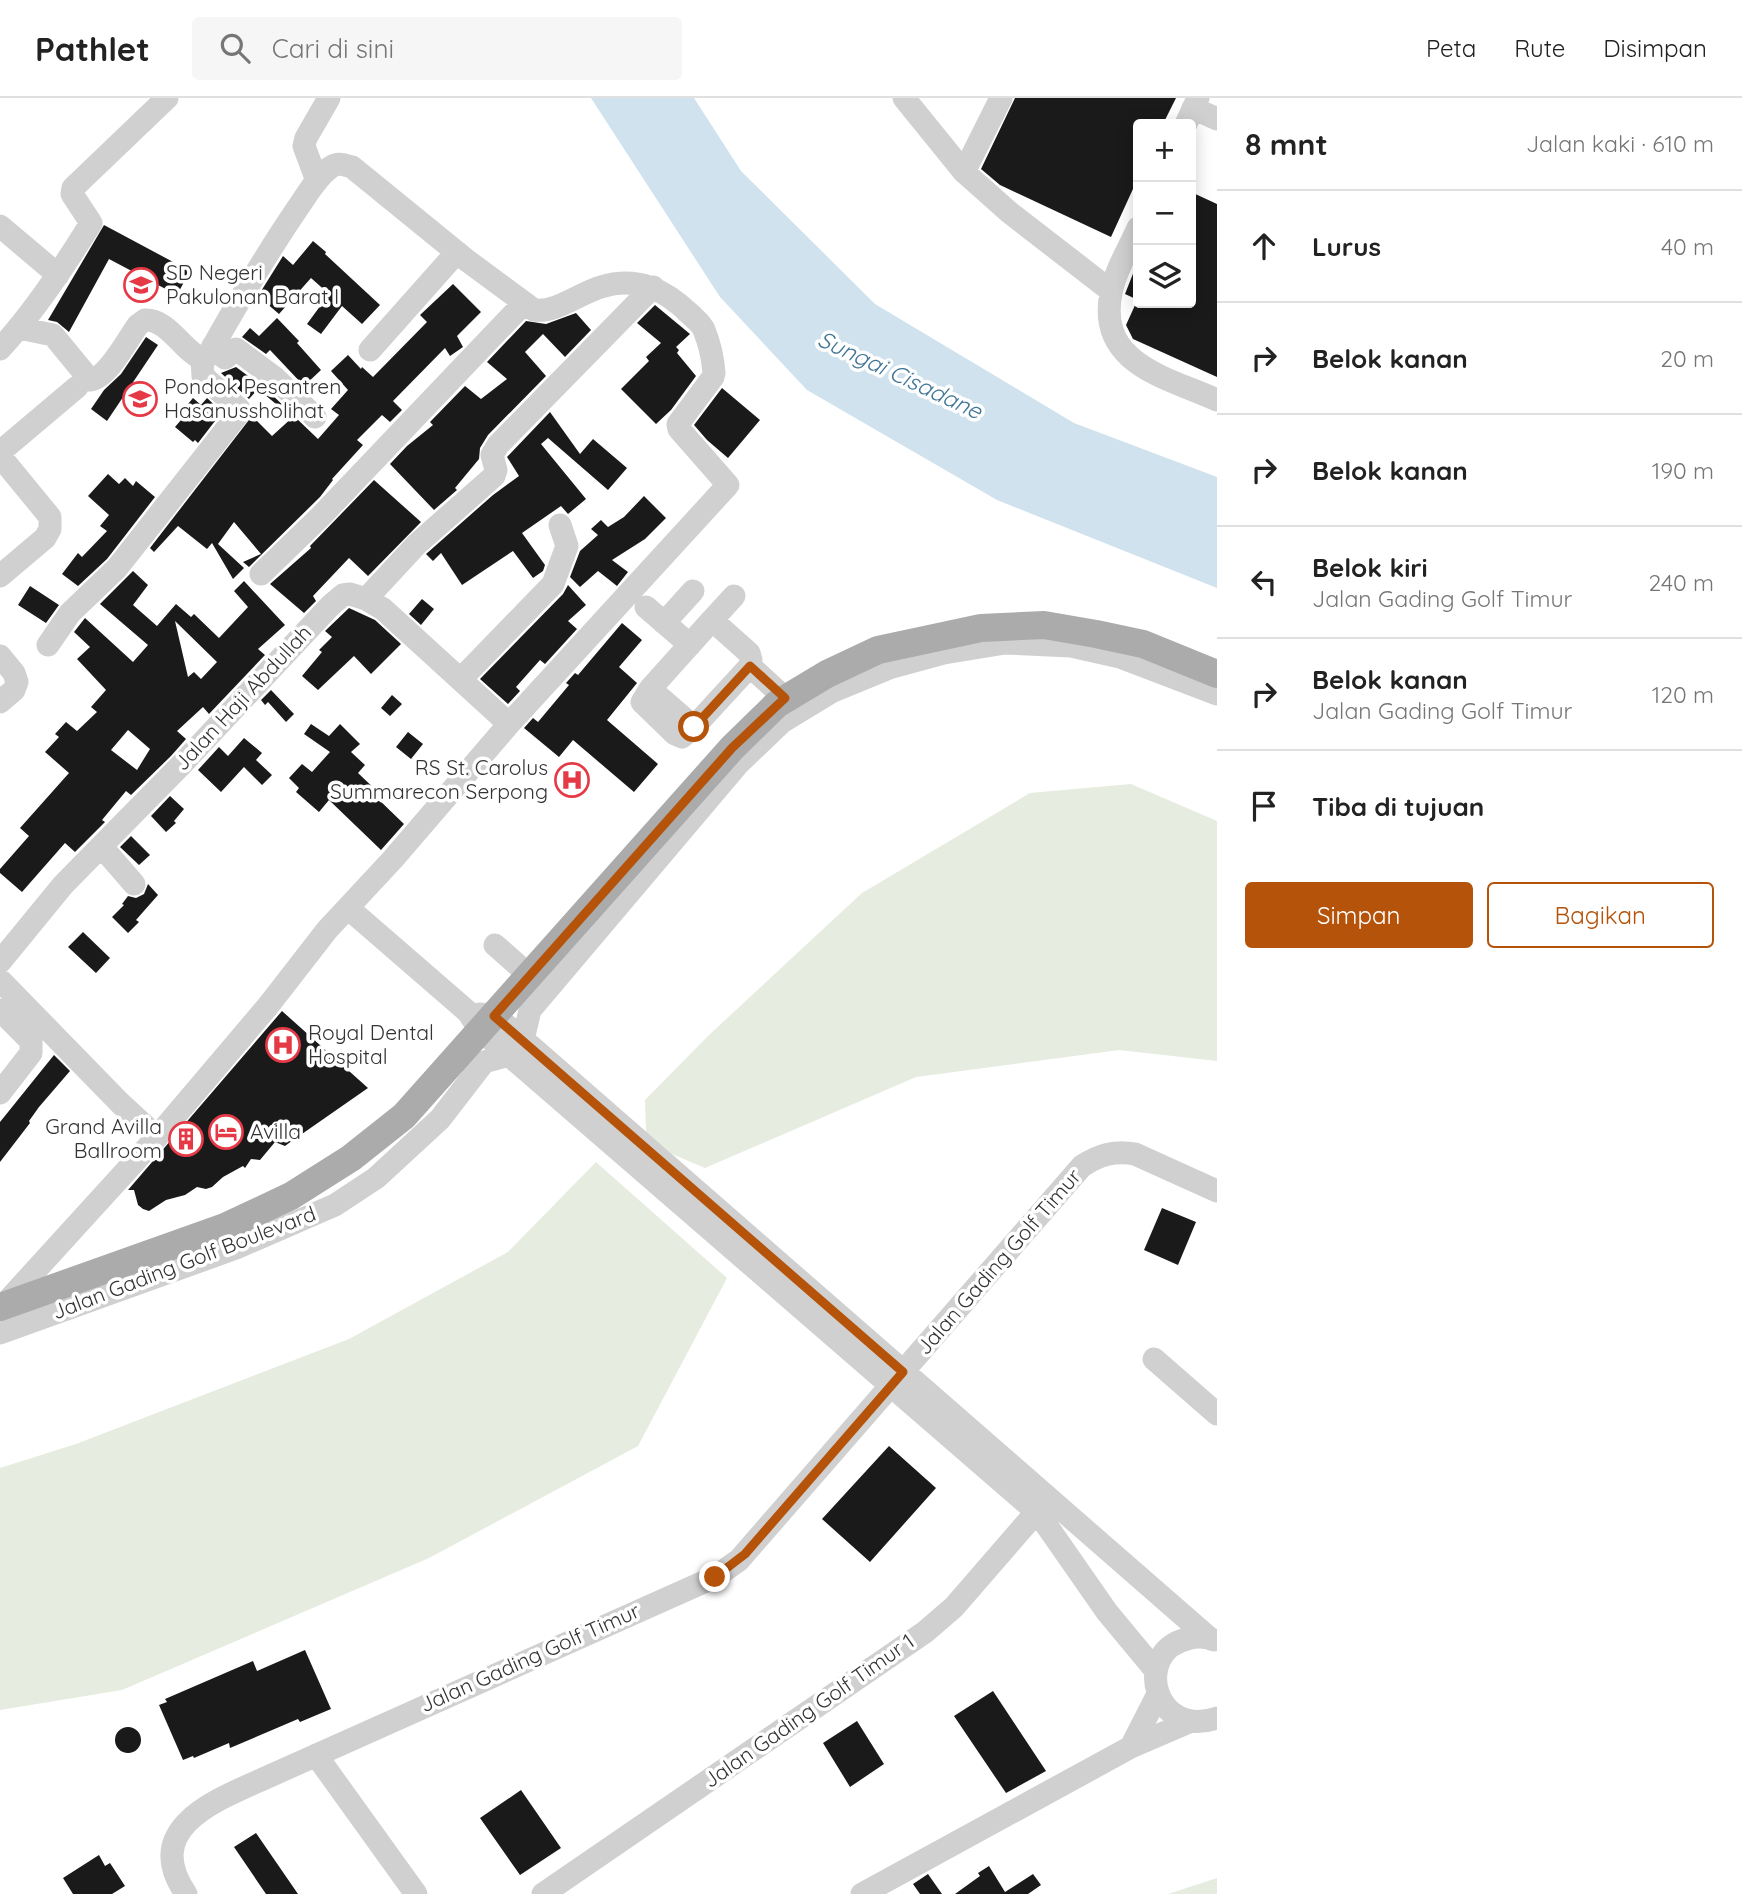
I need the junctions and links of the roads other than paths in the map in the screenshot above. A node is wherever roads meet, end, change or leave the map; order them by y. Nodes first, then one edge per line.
1 (167, 98) edge
2 (329, 98) edge
3 (904, 98) edge
4 (1001, 98) edge
5 (1192, 110) edge
6 (1217, 119) edge
7 (964, 172) junction
8 (317, 181) junction
9 (0, 226) edge
10 (1133, 240) edge
11 (457, 252) junction
12 (58, 275) junction
13 (653, 287) junction
14 (1111, 291) junction
15 (524, 303) junction
16 (19, 328) junction
17 (0, 349) edge
18 (370, 351) dead end
19 (208, 352) junction
20 (77, 387) dead end
21 (1217, 400) edge
22 (315, 417) dead end
23 (0, 454) edge
24 (560, 525) dead end
25 (261, 574) dead end
26 (0, 576) edge
27 (693, 591) dead end
28 (734, 596) dead end
29 (366, 599) junction
30 (646, 607) dead end
31 (712, 620) junction
32 (664, 623) junction
33 (48, 645) dead end
34 (690, 645) junction
35 (0, 656) edge
36 (750, 666) junction
37 (1217, 674) edge
38 (461, 679) junction
39 (1217, 694) edge
40 (785, 698) junction
41 (0, 702) edge
42 (509, 724) junction
43 (102, 847) junction
44 (134, 884) dead end
45 (348, 908) junction
46 (499, 941) dead end
47 (0, 962) edge
48 (533, 971) junction
49 (0, 979) edge
50 (0, 1010) edge
51 (480, 1019) junction
52 (516, 1047) junction
53 (0, 1093) edge
54 (157, 1137) junction
55 (1217, 1191) edge
56 (1, 1315) edge
57 (1154, 1359) dead end
58 (896, 1379) junction
59 (1217, 1414) edge
60 (1043, 1506) junction
61 (1213, 1640) edge
62 (1156, 1671) junction
63 (1158, 1694) junction
64 (1207, 1722) edge
65 (1132, 1747) junction
66 (316, 1755) junction
67 (186, 1894) edge
68 (416, 1894) edge
69 (543, 1894) edge
70 (862, 1894) edge

1 - 12 street
2 - 8 street
3 - 7 street
4 - 7 street
5 - 6 street
7 - 14 street
8 - 11 street
8 - 19 street
9 - 12 street
10 - 14 street
11 - 15 street
11 - 18 street
12 - 16 street
13 - 15 street
13 - 29 street
13 - 42 street
14 - 21 street
15 - 25 street
16 - 17 street
16 - 19 street
19 - 22 street
19 - 33 street
20 - 23 street
23 - 26 street
24 - 38 street
27 - 32 street
28 - 31 street
29 - 38 street
29 - 43 street, Jalan Haji Abdullah
30 - 32 street
31 - 34 street
31 - 36 street
32 - 34 street
34 - 36 street
35 - 41 street
36 - 40 street
37 - 40 main road, Jalan Gading Golf Boulevard
38 - 42 street
39 - 52 street
40 - 48 main road, Jalan Gading Golf Boulevard
42 - 45 street
43 - 44 street
43 - 47 street, Jalan Haji Abdullah
45 - 51 street, Jalan Gading Golf Timur
45 - 54 street
46 - 48 street
48 - 51 main road, Jalan Gading Golf Boulevard
49 - 54 street
50 - 53 street
51 - 52 street, Jalan Gading Golf Timur
51 - 56 main road, Jalan Gading Golf Boulevard
52 - 56 street, Jalan Gading Golf Boulevard
52 - 58 street, Jalan Gading Golf Timur
54 - 56 street
55 - 58 street, Jalan Gading Golf Timur
57 - 59 street
58 - 60 street, Jalan Gading Golf Timur
58 - 66 street, Jalan Gading Golf Timur
60 - 61 street, Jalan Gading Golf Timur
60 - 62 street, Jalan Gading Golf Timur
60 - 69 street, Jalan Gading Golf Timur 1
61 - 62 street, Jalan Gading Golf Timur
62 - 63 street
63 - 64 street
63 - 65 street
64 - 65 street
65 - 70 street
66 - 67 street, Jalan Gading Golf Timur
66 - 68 street

